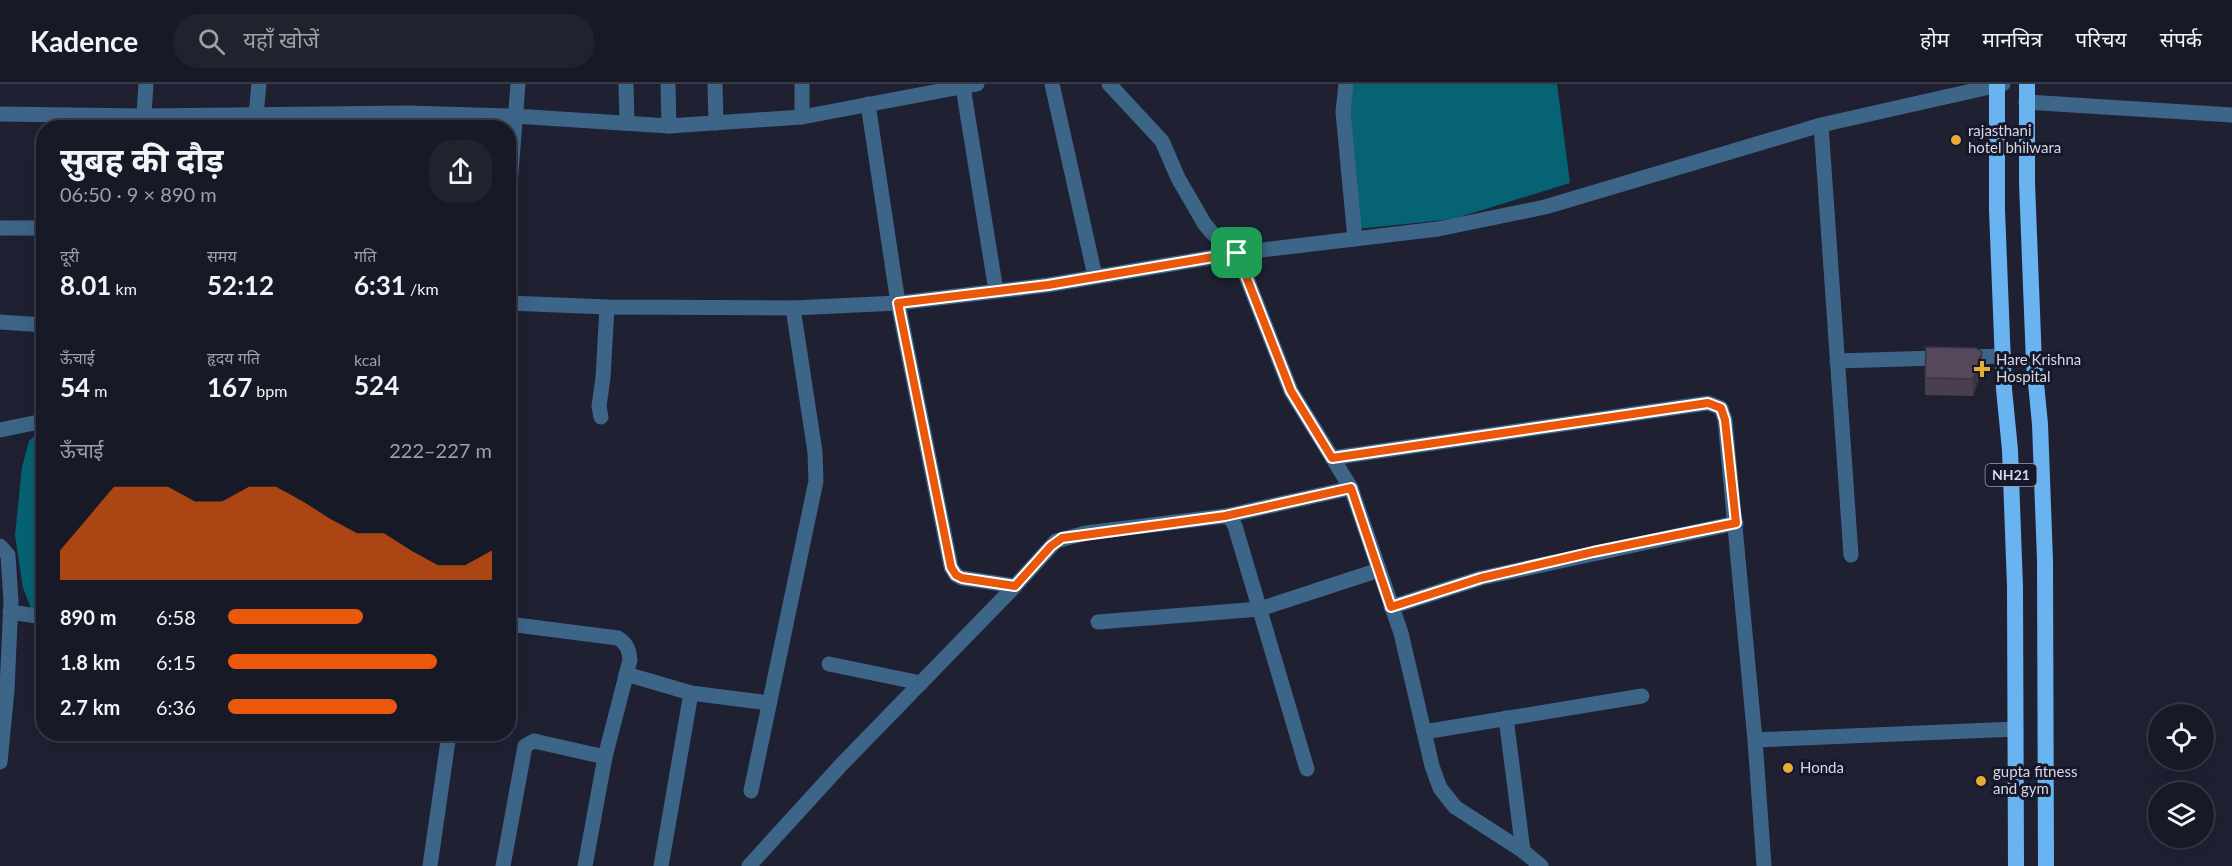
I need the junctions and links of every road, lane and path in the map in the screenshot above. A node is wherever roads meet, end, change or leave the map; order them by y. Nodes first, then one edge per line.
1 (146, 84) edge
2 (259, 84) edge
3 (518, 84) edge
4 (626, 84) edge
5 (668, 84) edge
6 (715, 84) edge
7 (802, 84) edge
8 (1052, 84) edge
9 (1109, 84) edge
10 (1346, 84) edge
11 (1999, 84) edge
12 (2027, 84) edge
13 (970, 85) edge
14 (2026, 102) junction
15 (868, 104) junction
16 (0, 114) edge
17 (256, 115) junction
18 (2232, 115) edge
19 (514, 116) junction
20 (802, 117) junction
21 (107, 120) edge
22 (143, 120) edge
23 (175, 120) edge
24 (285, 120) edge
25 (407, 120) edge
26 (514, 120) edge
27 (627, 123) junction
28 (716, 123) junction
29 (1821, 125) junction
30 (669, 126) junction
31 (0, 228) edge
32 (36, 228) edge
33 (1354, 239) junction
34 (1237, 253) junction
35 (1095, 276) junction
36 (996, 291) junction
37 (516, 303) edge
38 (898, 303) junction
39 (607, 307) junction
40 (793, 308) junction
41 (0, 322) edge
42 (36, 325) edge
43 (2003, 356) junction
44 (1837, 361) junction
45 (601, 417) dead end
46 (36, 423) edge
47 (0, 430) edge
48 (1332, 458) junction
49 (1351, 488) junction
50 (1225, 516) junction
51 (1736, 523) junction
52 (0, 546) edge
53 (1851, 555) dead end
54 (1379, 570) junction
55 (1015, 586) junction
56 (1391, 607) junction
57 (1260, 609) junction
58 (10, 612) junction
59 (36, 616) edge
60 (1098, 622) dead end
61 (516, 625) edge
62 (829, 664) dead end
63 (626, 674) junction
64 (921, 683) junction
65 (691, 693) junction
66 (1642, 696) dead end
67 (769, 703) junction
68 (1506, 718) junction
69 (2016, 729) junction
70 (1424, 732) junction
71 (1755, 740) junction
72 (449, 741) edge
73 (605, 757) junction
74 (0, 762) edge
75 (1307, 768) dead end
76 (751, 791) dead end
77 (1523, 851) junction
78 (430, 866) edge
79 (503, 866) edge
80 (585, 866) edge
81 (662, 866) edge
82 (749, 866) edge
83 (1541, 866) edge
84 (1764, 866) edge
85 (2016, 866) edge
86 (2046, 866) edge

1 - 22 street
2 - 17 street
3 - 19 street
4 - 27 street
5 - 30 street
6 - 28 street
7 - 20 street
8 - 35 street
9 - 34 street
10 - 33 street
11 - 29 street
11 - 43 highway, NH21
12 - 14 highway, NH21
13 - 15 street
13 - 36 street
14 - 18 street
14 - 86 highway, NH21
15 - 20 street
15 - 38 street
16 - 21 street
17 - 23 street
17 - 24 street
19 - 25 street
19 - 26 street
19 - 27 street
20 - 28 street
27 - 30 street
28 - 30 street
29 - 33 street
29 - 44 street
31 - 32 street
33 - 34 street
34 - 35 street
34 - 48 street
35 - 36 street
36 - 38 street
37 - 39 street
38 - 40 street
38 - 55 street
39 - 40 street
39 - 45 street
40 - 67 street
41 - 42 street
43 - 44 street
43 - 69 highway, NH21
44 - 53 street
46 - 47 street
48 - 49 street
48 - 51 street
49 - 50 street
49 - 54 street
50 - 55 street
50 - 57 street
51 - 56 street
51 - 71 street
52 - 58 street
54 - 56 street
54 - 57 street
55 - 64 street
56 - 70 street
57 - 60 street
57 - 75 street
58 - 59 street
58 - 74 street
61 - 63 street
62 - 64 street
63 - 65 street
63 - 73 street
64 - 82 street
65 - 67 street
65 - 81 street
66 - 68 street
67 - 76 street
68 - 70 street
68 - 77 street
69 - 71 street
69 - 85 highway, NH21
70 - 77 street
71 - 84 street
72 - 78 street
73 - 79 street
73 - 80 street
77 - 83 street

